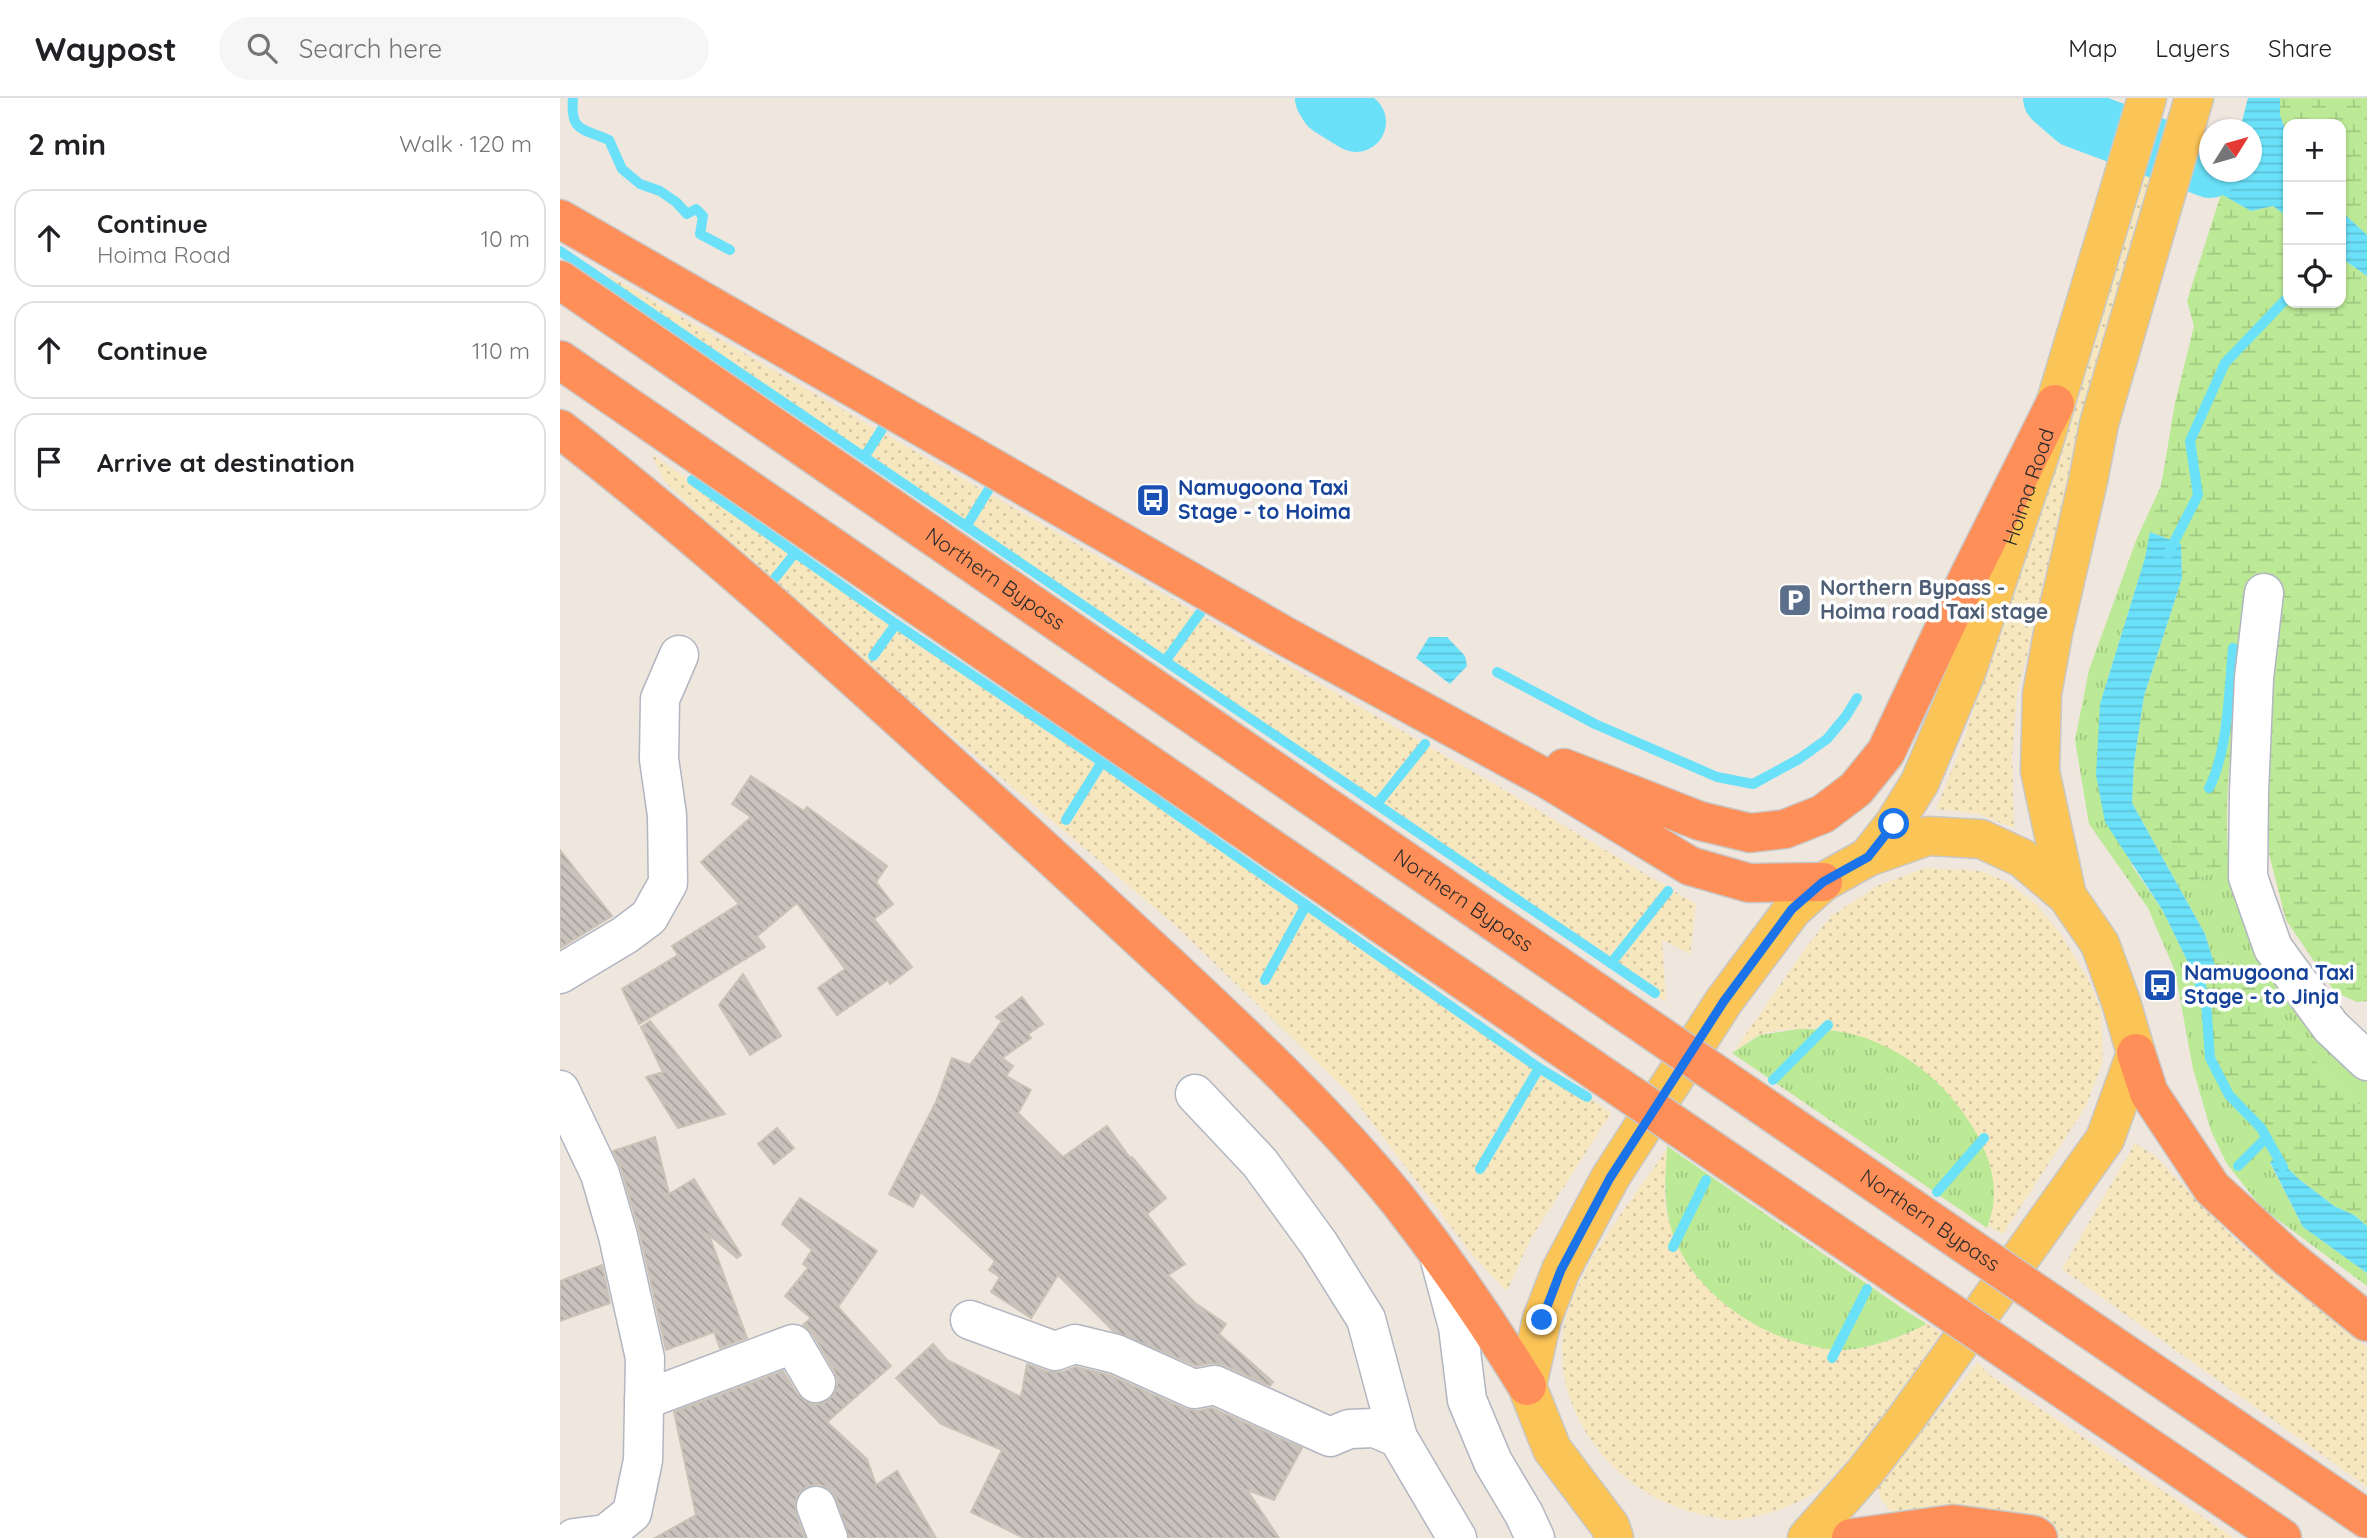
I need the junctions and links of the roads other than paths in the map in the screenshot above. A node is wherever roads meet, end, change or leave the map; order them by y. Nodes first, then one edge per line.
1 (2147, 98) edge
2 (2194, 98) edge
3 (560, 219) edge
4 (560, 280) edge
5 (560, 360) edge
6 (2055, 404) junction
7 (560, 429) edge
8 (2264, 593) dead end
9 (679, 655) dead end
10 (1427, 712) junction
11 (1868, 857) junction
12 (1823, 882) junction
13 (2067, 896) junction
14 (560, 974) edge
15 (2136, 1054) junction
16 (2367, 1061) edge
17 (560, 1090) edge
18 (1195, 1094) dead end
19 (1438, 1254) junction
20 (970, 1320) dead end
21 (2367, 1322) edge
22 (816, 1383) dead end
23 (1527, 1387) junction
24 (644, 1400) junction
25 (1398, 1437) junction
26 (2367, 1519) edge
27 (1619, 1534) edge
28 (596, 1537) edge
29 (1457, 1538) edge
30 (1535, 1538) edge
31 (1807, 1538) edge
32 (1852, 1538) edge
33 (2038, 1538) edge
34 (2282, 1538) edge

1 - 6 main road, Hoima Road
2 - 13 main road
3 - 10 highway
4 - 26 highway, Northern Bypass, bridge
5 - 34 highway, bridge
6 - 10 highway
6 - 11 main road, Hoima Road
7 - 19 highway
8 - 16 street
9 - 14 street
10 - 12 highway
11 - 12 main road
11 - 13 main road
12 - 23 main road
13 - 15 main road
15 - 21 highway
15 - 31 main road
17 - 24 street
18 - 25 street
19 - 23 highway
19 - 30 street
20 - 25 street
22 - 24 street
23 - 27 main road
24 - 28 street
25 - 29 street
32 - 33 highway

